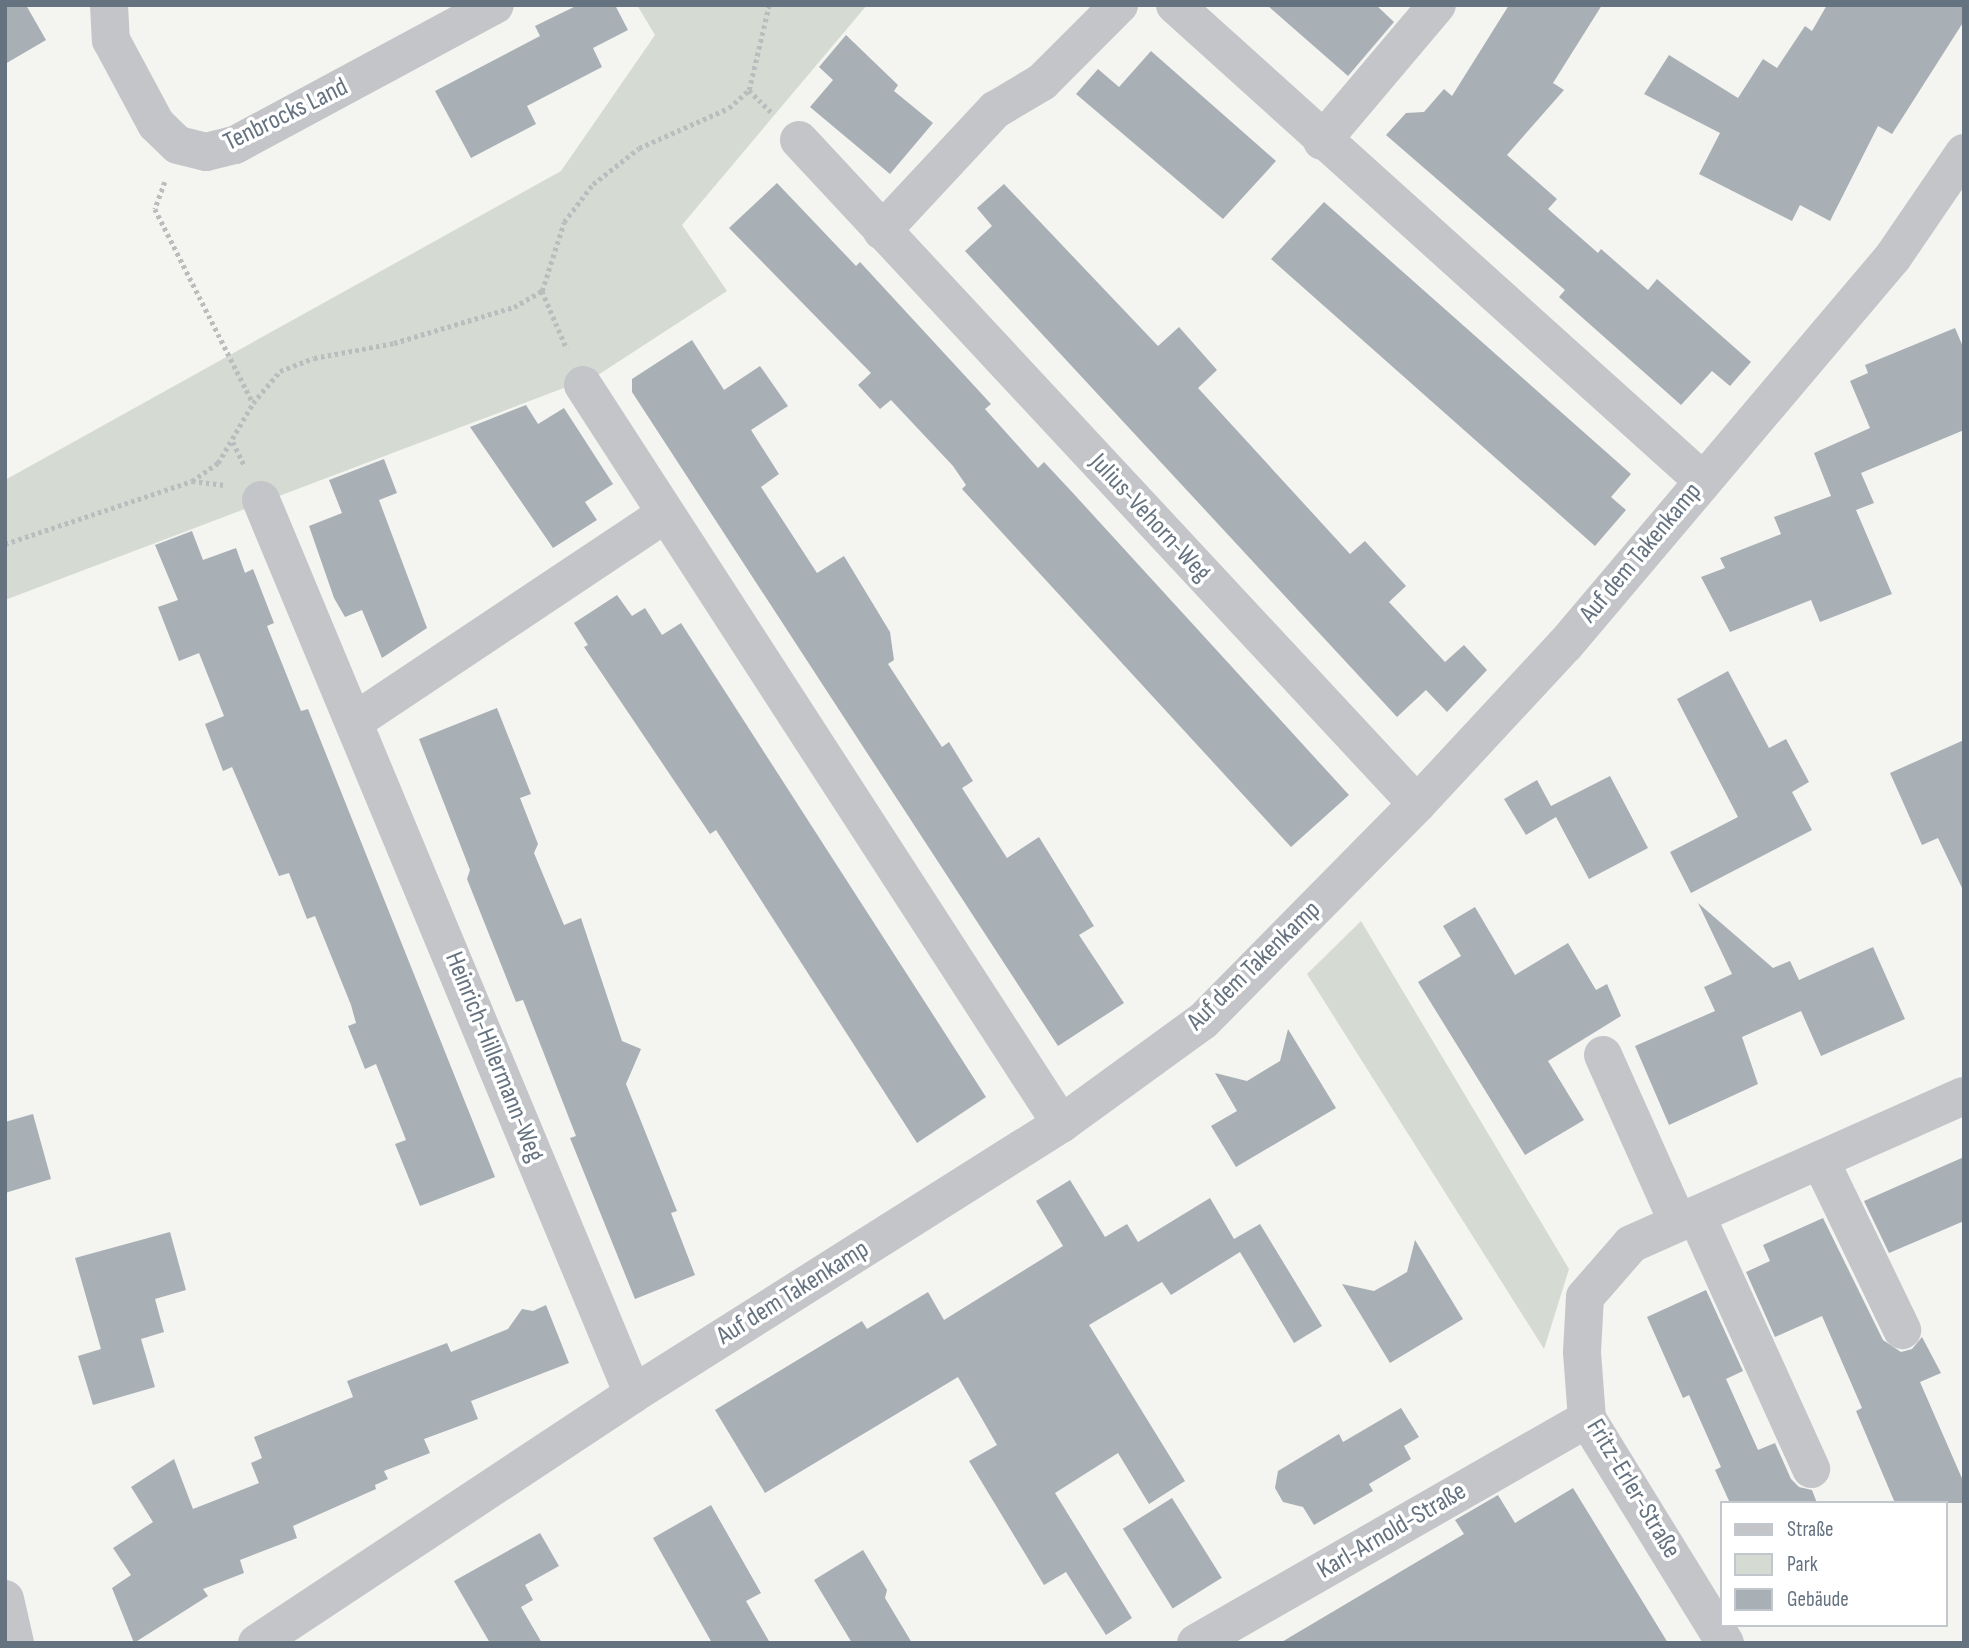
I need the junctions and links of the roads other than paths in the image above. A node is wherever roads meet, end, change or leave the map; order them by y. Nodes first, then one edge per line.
1 (109, 5) edge
2 (495, 5) edge
3 (1119, 5) edge
4 (1175, 5) edge
5 (1437, 5) edge
6 (799, 140) dead end
7 (1322, 141) junction
8 (1964, 153) edge
9 (882, 232) junction
10 (583, 385) road end
11 (1702, 480) junction
12 (261, 500) dead end
13 (665, 514) junction
14 (355, 721) junction
15 (1417, 804) junction
16 (1603, 1055) dead end
17 (1964, 1096) edge
18 (1061, 1124) junction
19 (1820, 1160) junction
20 (1687, 1219) junction
21 (1902, 1330) dead end
22 (633, 1394) junction
23 (1587, 1419) junction
24 (1811, 1469) dead end
25 (5, 1599) edge
26 (15, 1643) edge
27 (257, 1643) edge
28 (1196, 1643) edge
29 (1725, 1643) edge

1 - 2 street, Tenbrocks Land
3 - 9 street
4 - 7 street
5 - 7 street
6 - 9 street, Julius-Vehorn-Weg
7 - 11 street
8 - 11 street, Auf dem Takenkamp
9 - 15 street, Julius-Vehorn-Weg
10 - 13 street
11 - 15 street, Auf dem Takenkamp
12 - 14 street, Heinrich-Hillermann-Weg
13 - 14 street
13 - 18 street
14 - 22 street, Heinrich-Hillermann-Weg
15 - 18 street, Auf dem Takenkamp
16 - 20 street
17 - 19 street, Fritz-Erler-Straße
18 - 22 street, Auf dem Takenkamp
19 - 20 street, Fritz-Erler-Straße
19 - 21 street
20 - 23 street, Fritz-Erler-Straße
20 - 24 street
22 - 27 street, Auf dem Takenkamp
23 - 28 street, Karl-Arnold-Straße
23 - 29 street, Fritz-Erler-Straße
25 - 26 street

